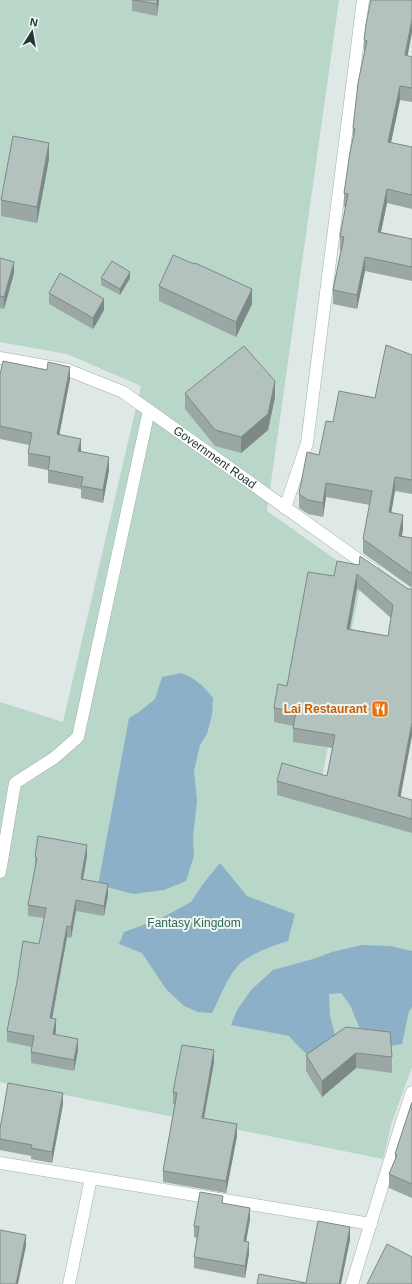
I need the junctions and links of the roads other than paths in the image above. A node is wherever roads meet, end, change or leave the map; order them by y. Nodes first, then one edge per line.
1 (363, 0) edge
2 (0, 358) edge
3 (149, 410) junction
4 (285, 508) junction
5 (380, 575) edge
6 (0, 872) edge
7 (412, 1092) edge
8 (0, 1163) edge
9 (91, 1178) junction
10 (371, 1224) junction
11 (69, 1284) edge
12 (352, 1284) edge

1 - 4 street
2 - 3 street, Government Road
3 - 4 street, Government Road
3 - 6 street
4 - 5 street, Government Road
7 - 10 street
8 - 9 street
9 - 10 street
9 - 11 street
10 - 12 street

